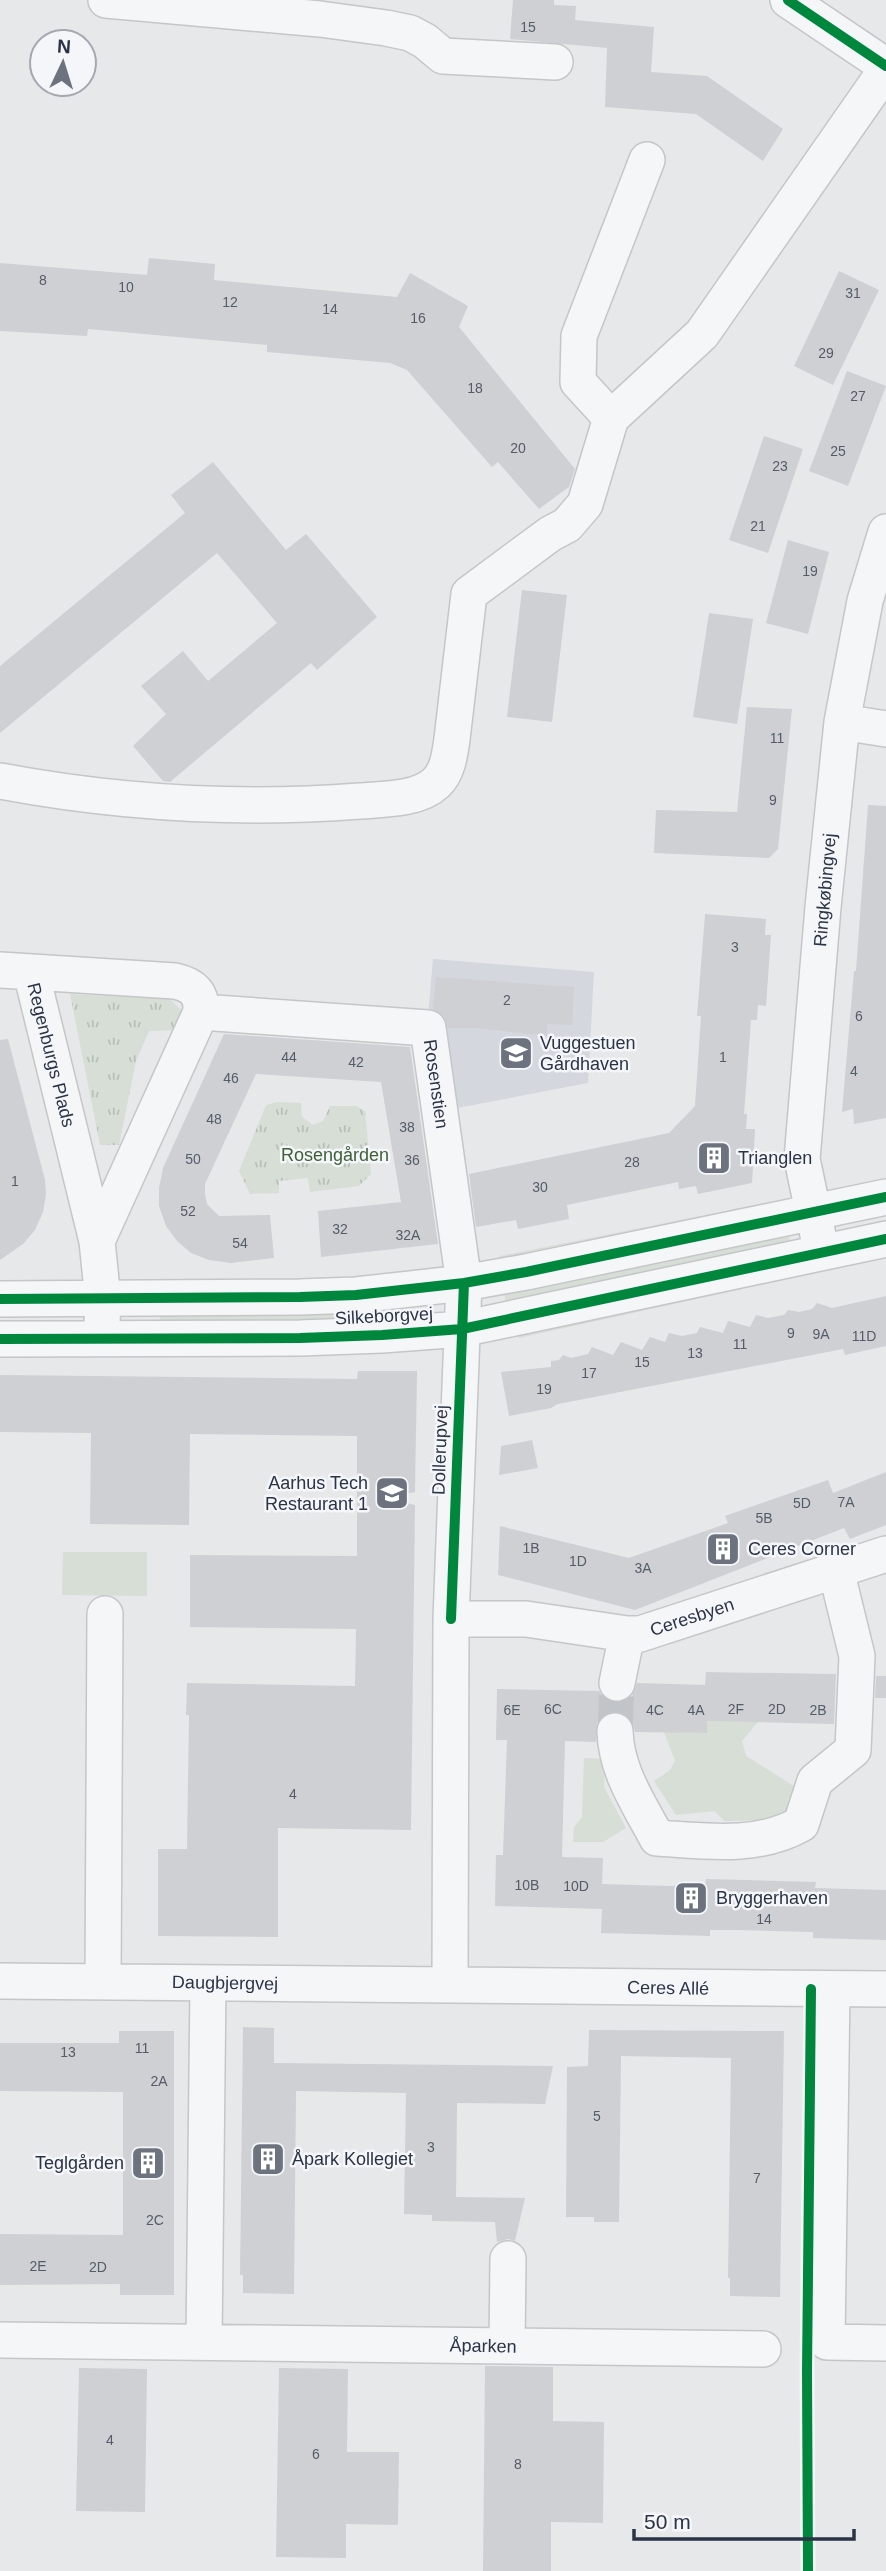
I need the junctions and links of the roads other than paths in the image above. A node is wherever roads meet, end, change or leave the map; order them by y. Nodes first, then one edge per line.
1 (106, 0) edge
2 (788, 0) edge
3 (321, 10) edge
4 (555, 62) dead end
5 (886, 68) edge
6 (647, 160) dead end
7 (611, 418) junction
8 (886, 532) edge
9 (842, 722) junction
10 (886, 729) edge
11 (0, 781) edge
12 (15, 971) edge
13 (201, 1012) junction
14 (886, 1197) edge
15 (813, 1212) junction
16 (886, 1239) edge
17 (97, 1241) junction
18 (821, 1252) junction
19 (464, 1283) junction
20 (0, 1299) edge
21 (103, 1300) junction
22 (462, 1329) junction
23 (102, 1338) junction
24 (0, 1339) edge
25 (886, 1554) edge
26 (836, 1570) junction
27 (105, 1614) dead end
28 (451, 1619) junction
29 (627, 1634) junction
30 (617, 1683) tunnel mouth
31 (615, 1731) tunnel mouth
32 (0, 1981) edge
33 (103, 1982) junction
34 (208, 1983) junction
35 (450, 1985) junction
36 (832, 1989) junction
37 (886, 1989) edge
38 (508, 2259) dead end
39 (0, 2340) edge
40 (204, 2343) junction
41 (886, 2343) edge
42 (507, 2346) junction
43 (763, 2349) dead end

1 - 3 street
2 - 5 street
3 - 4 street
5 - 7 street
6 - 7 street
7 - 11 street
8 - 9 street, Ringkøbingvej
9 - 10 street
9 - 15 street, Ringkøbingvej
12 - 13 street, Regenburgs Plads
12 - 17 street, Regenburgs Plads
13 - 17 street
13 - 19 street, Rosenstien
14 - 15 street, Silkeborgvej
15 - 18 street, Ringkøbingvej
15 - 19 street, Silkeborgvej
16 - 18 street, Silkeborgvej
17 - 21 street, Regenburgs Plads
18 - 22 street, Silkeborgvej
19 - 21 street, Silkeborgvej
19 - 22 street, Dollerupvej
20 - 21 street, Silkeborgvej
21 - 23 street, Regenburgs Plads
22 - 23 street, Silkeborgvej
22 - 28 street, Dollerupvej
23 - 24 street, Silkeborgvej
25 - 26 street, Ceresbyen
26 - 29 street, Ceresbyen
26 - 31 street
27 - 33 street
28 - 29 street, Ceresbyen
28 - 35 street, Dollerupvej
29 - 30 street
32 - 33 street, Daugbjergvej
33 - 34 street, Daugbjergvej
34 - 35 street, Daugbjergvej
34 - 40 street
35 - 36 street, Ceres Allé
36 - 37 street, Ceres Allé
36 - 41 street
38 - 42 street
39 - 40 street, Åparken
40 - 42 street, Åparken
42 - 43 street, Åparken

